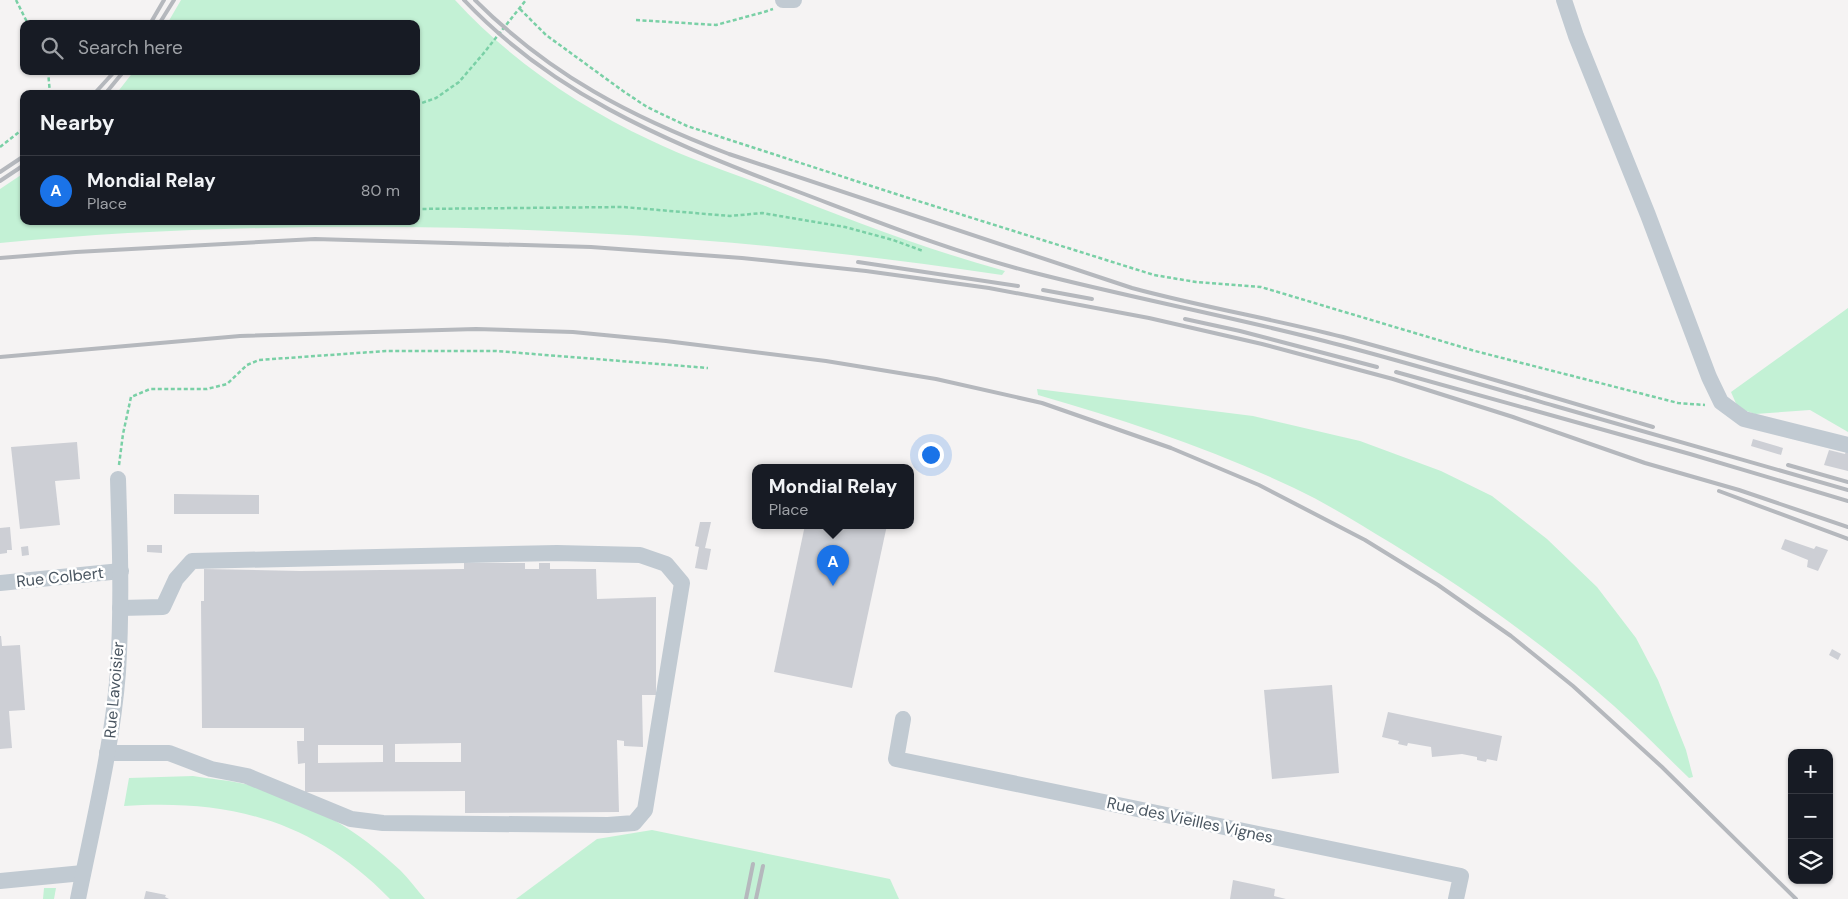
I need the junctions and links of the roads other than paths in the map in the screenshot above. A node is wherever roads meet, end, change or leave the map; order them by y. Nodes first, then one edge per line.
1 (1564, 0) edge
2 (1848, 445) edge
3 (118, 479) road end
4 (121, 571) junction
5 (0, 583) edge
6 (120, 608) junction
7 (903, 719) dead end
8 (107, 753) junction
9 (84, 873) junction
10 (0, 881) edge
11 (78, 899) edge
12 (1456, 899) edge

1 - 2 street
3 - 4 street, Rue Lavoisier
4 - 5 street, Rue Colbert
4 - 6 street, Rue Lavoisier
6 - 8 street, Rue Lavoisier
6 - 8 street
7 - 12 street, Rue des Vieilles Vignes
8 - 9 street, Rue Lavoisier
9 - 10 street
9 - 11 street, Rue Lavoisier

